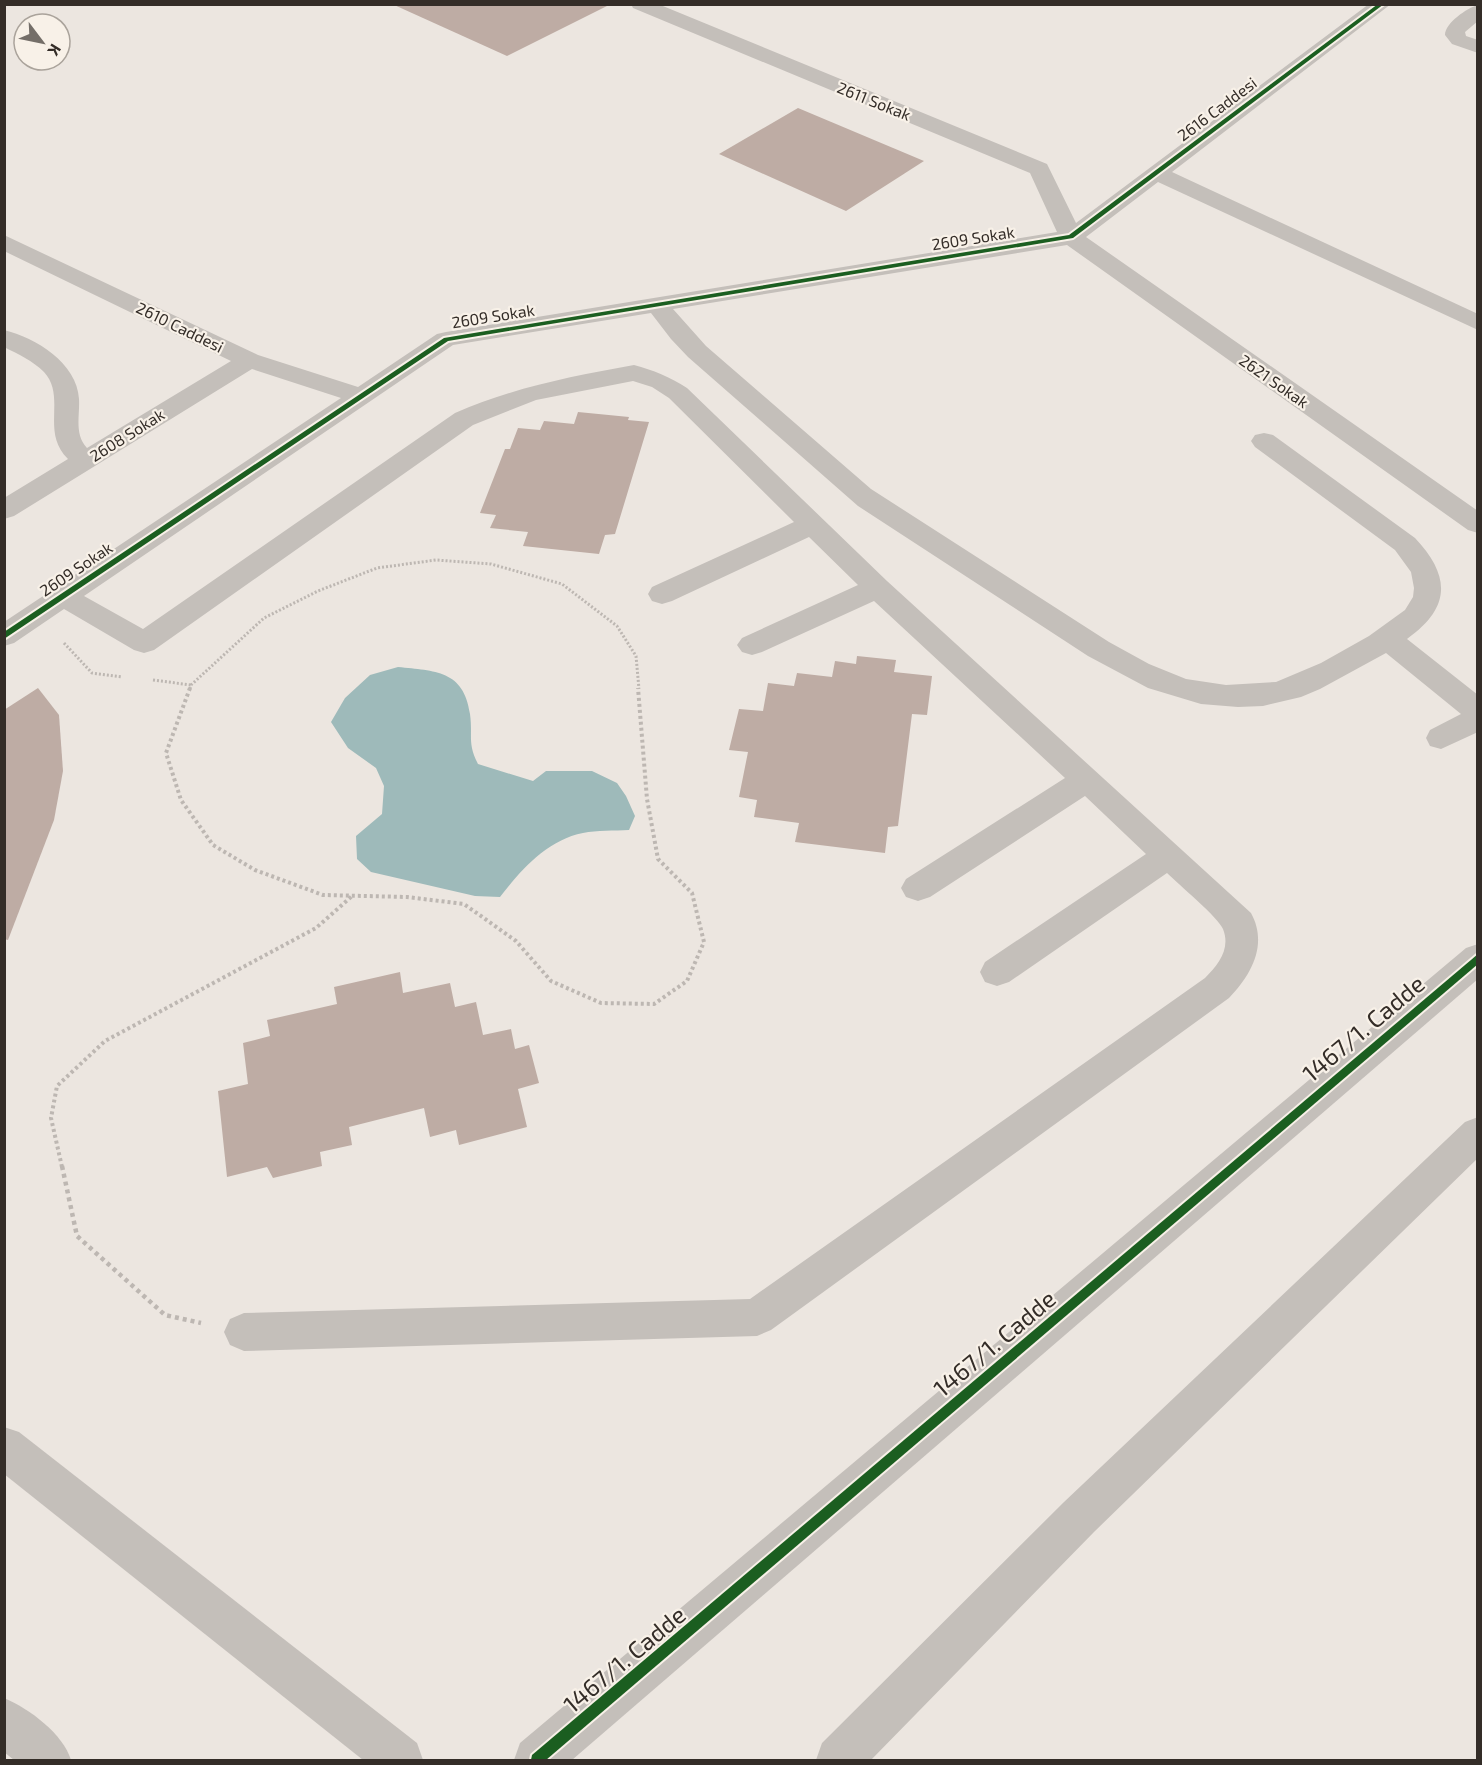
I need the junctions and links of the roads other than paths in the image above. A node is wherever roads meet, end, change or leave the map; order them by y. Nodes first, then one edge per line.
1 (640, 4) edge
2 (1382, 4) edge
3 (1478, 12) edge
4 (1478, 48) edge
5 (1156, 173) junction
6 (1071, 237) junction
7 (4, 243) edge
8 (657, 304) junction
9 (1478, 323) edge
10 (4, 337) edge
11 (249, 360) junction
12 (361, 396) junction
13 (1264, 441) dead end
14 (85, 461) junction
15 (4, 510) edge
16 (1478, 524) edge
17 (812, 525) junction
18 (877, 588) junction
19 (662, 594) dead end
20 (63, 596) junction
21 (4, 636) edge
22 (1386, 638) junction
23 (752, 645) dead end
24 (1478, 711) edge
25 (1478, 718) edge
26 (1441, 738) dead end
27 (1086, 780) junction
28 (1169, 855) junction
29 (918, 888) dead end
30 (1478, 958) edge
31 (997, 972) dead end
32 (1478, 1133) edge
33 (244, 1332) road end
34 (4, 1448) edge
35 (4, 1721) edge
36 (48, 1761) edge
37 (400, 1761) edge
38 (537, 1761) edge
39 (839, 1761) edge

1 - 6 street, 2611 Sokak
2 - 5 street, 2616 Caddesi
3 - 4 street
5 - 6 street, 2616 Caddesi
5 - 9 street
6 - 8 street, 2609 Sokak
6 - 16 street, 2621 Sokak
7 - 11 street, 2610 Caddesi
8 - 12 street, 2609 Sokak
8 - 22 street
10 - 14 street
11 - 12 street, 2610 Caddesi
11 - 14 street, 2608 Sokak
12 - 20 street, 2609 Sokak
13 - 22 street
14 - 15 street, 2608 Sokak
17 - 18 street
17 - 19 street
17 - 20 street
18 - 23 street
18 - 27 street
20 - 21 street, 2609 Sokak
22 - 24 street
25 - 26 street
27 - 28 street
27 - 29 street
28 - 31 street
28 - 33 street
30 - 38 street, 1467/1. Cadde
32 - 39 street
34 - 37 street
35 - 36 street

